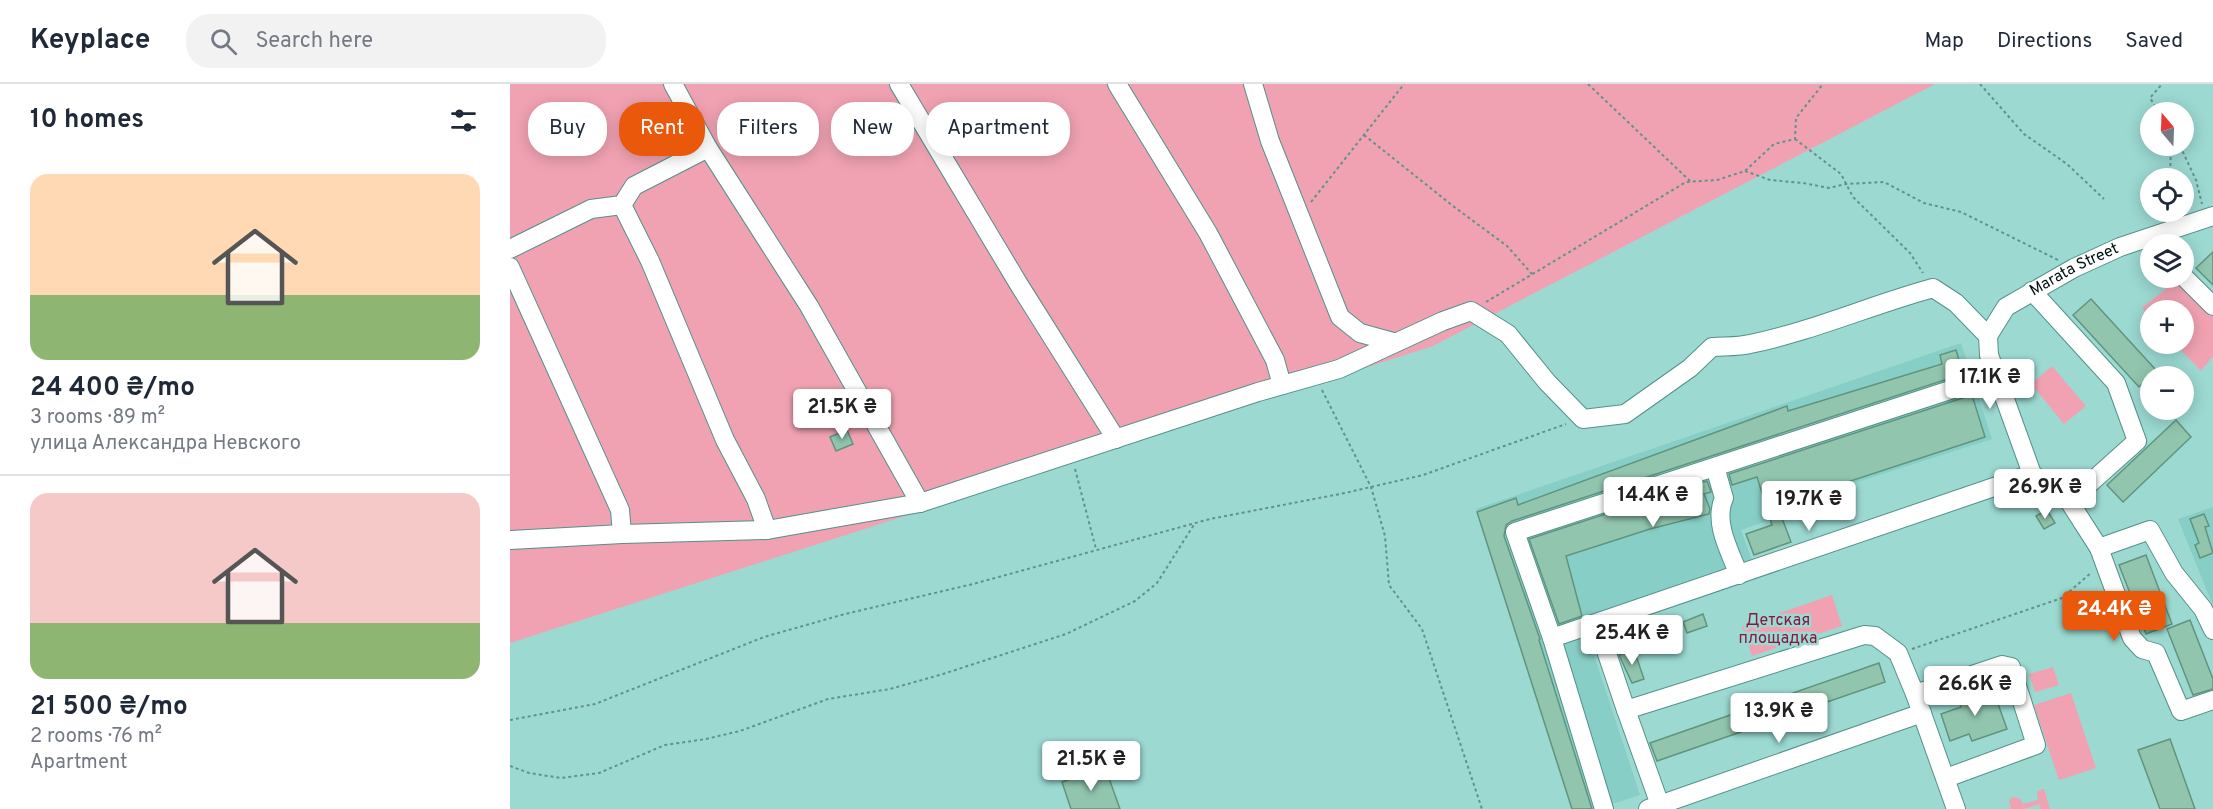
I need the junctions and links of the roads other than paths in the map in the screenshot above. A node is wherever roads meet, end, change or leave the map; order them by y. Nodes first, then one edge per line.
1 (898, 84) edge
2 (1117, 84) edge
3 (1253, 84) edge
4 (674, 85) edge
5 (708, 148) junction
6 (622, 205) junction
7 (2209, 217) edge
8 (2169, 234) edge
9 (2140, 244) edge
10 (510, 249) edge
11 (510, 267) edge
12 (2194, 287) edge
13 (2032, 291) junction
14 (2213, 306) edge
15 (1988, 336) junction
16 (1394, 342) junction
17 (1996, 375) junction
18 (1282, 384) junction
19 (1116, 439) junction
20 (1715, 467) junction
21 (2032, 474) junction
22 (2070, 501) junction
23 (920, 503) junction
24 (767, 530) junction
25 (622, 534) junction
26 (510, 540) edge
27 (2101, 555) junction
28 (1739, 575) junction
29 (1597, 624) junction
30 (2213, 630) edge
31 (1552, 638) junction
32 (1915, 694) junction
33 (2213, 700) edge
34 (1626, 710) junction
35 (1922, 713) junction
36 (1946, 778) junction
37 (1654, 807) edge
38 (1604, 809) edge
39 (1956, 809) edge

1 - 19 street
2 - 18 street
3 - 16 street
4 - 5 street
5 - 6 street
5 - 23 street
6 - 10 street
6 - 24 street
7 - 8 street, Marata Street
9 - 13 street, Marata Street
11 - 25 street
12 - 14 street
13 - 15 street, Marata Street
13 - 22 street
15 - 16 street
15 - 17 street
16 - 18 street
17 - 20 street
17 - 21 street
18 - 19 street
19 - 23 street
20 - 28 street
20 - 31 street
21 - 22 street
21 - 28 street
22 - 27 street
23 - 24 street
24 - 25 street
25 - 26 street
27 - 30 street
27 - 33 street
28 - 29 street
29 - 31 street
29 - 34 street
31 - 38 street
32 - 34 street
32 - 35 street
32 - 36 street
34 - 37 street
35 - 36 street
35 - 37 street
36 - 39 street

